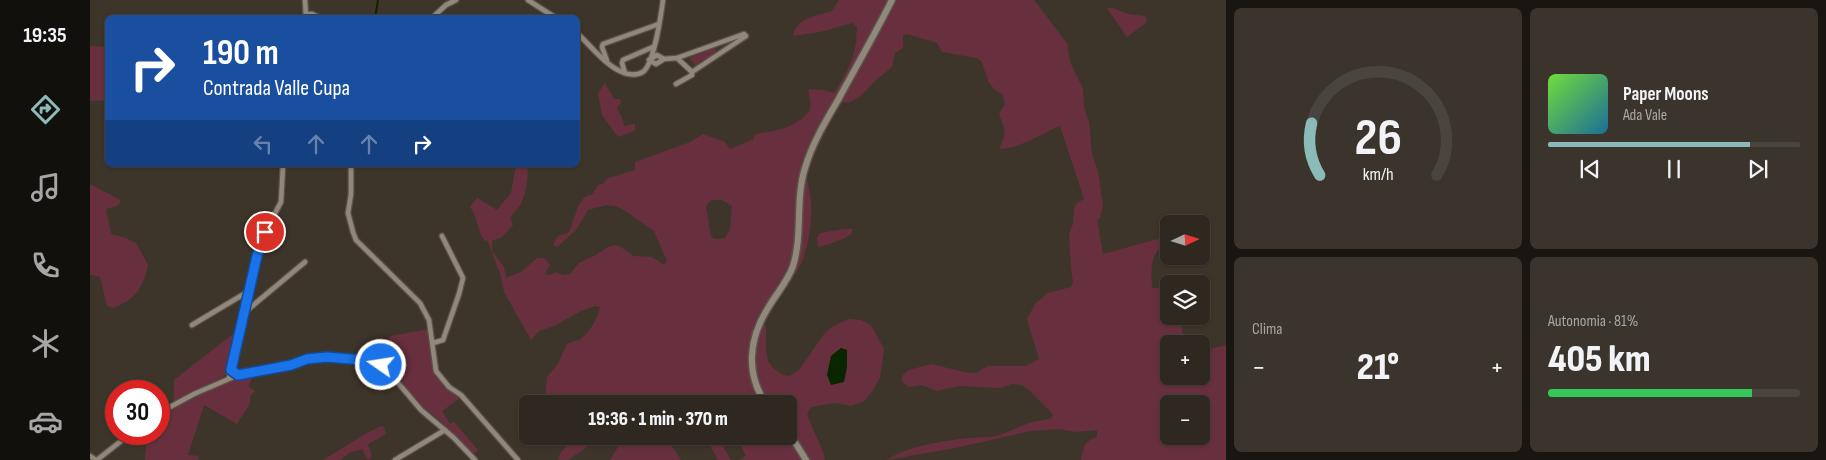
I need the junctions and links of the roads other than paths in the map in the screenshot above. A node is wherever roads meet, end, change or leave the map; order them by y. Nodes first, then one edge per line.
1 (305, 0) edge
2 (456, 0) edge
3 (528, 0) edge
4 (662, 0) edge
5 (892, 0) edge
6 (306, 15) edge
7 (435, 15) edge
8 (551, 15) edge
9 (659, 24) junction
10 (580, 36) edge
11 (653, 47) junction
12 (677, 58) junction
13 (649, 60) junction
14 (608, 62) junction
15 (692, 72) junction
16 (626, 73) junction
17 (676, 84) dead end
18 (283, 167) edge
19 (351, 167) edge
20 (442, 236) dead end
21 (305, 262) dead end
22 (249, 291) junction
23 (244, 313) junction
24 (192, 325) dead end
25 (433, 343) junction
26 (231, 370) junction
27 (238, 375) junction
28 (229, 378) junction
29 (762, 395) edge
30 (170, 407) edge
31 (445, 430) junction
32 (116, 445) edge
33 (797, 445) edge
34 (90, 456) edge
35 (96, 460) edge
36 (395, 460) edge
37 (475, 460) edge
38 (518, 460) edge
39 (806, 460) edge

1 - 6 street
2 - 7 street
3 - 8 street
4 - 9 street
5 - 29 street
9 - 11 street
9 - 14 street
10 - 14 street
11 - 13 street
11 - 16 street
12 - 13 street
12 - 15 street
12 - 15 street
13 - 16 street
14 - 16 street
15 - 17 street
18 - 22 street
19 - 25 street
20 - 25 street
21 - 23 street
22 - 23 street
22 - 24 street
23 - 26 street
25 - 38 street
26 - 27 street
26 - 28 street
27 - 28 street
27 - 31 street
28 - 30 street
31 - 36 street
31 - 37 street
32 - 35 street
33 - 39 street
34 - 35 street

